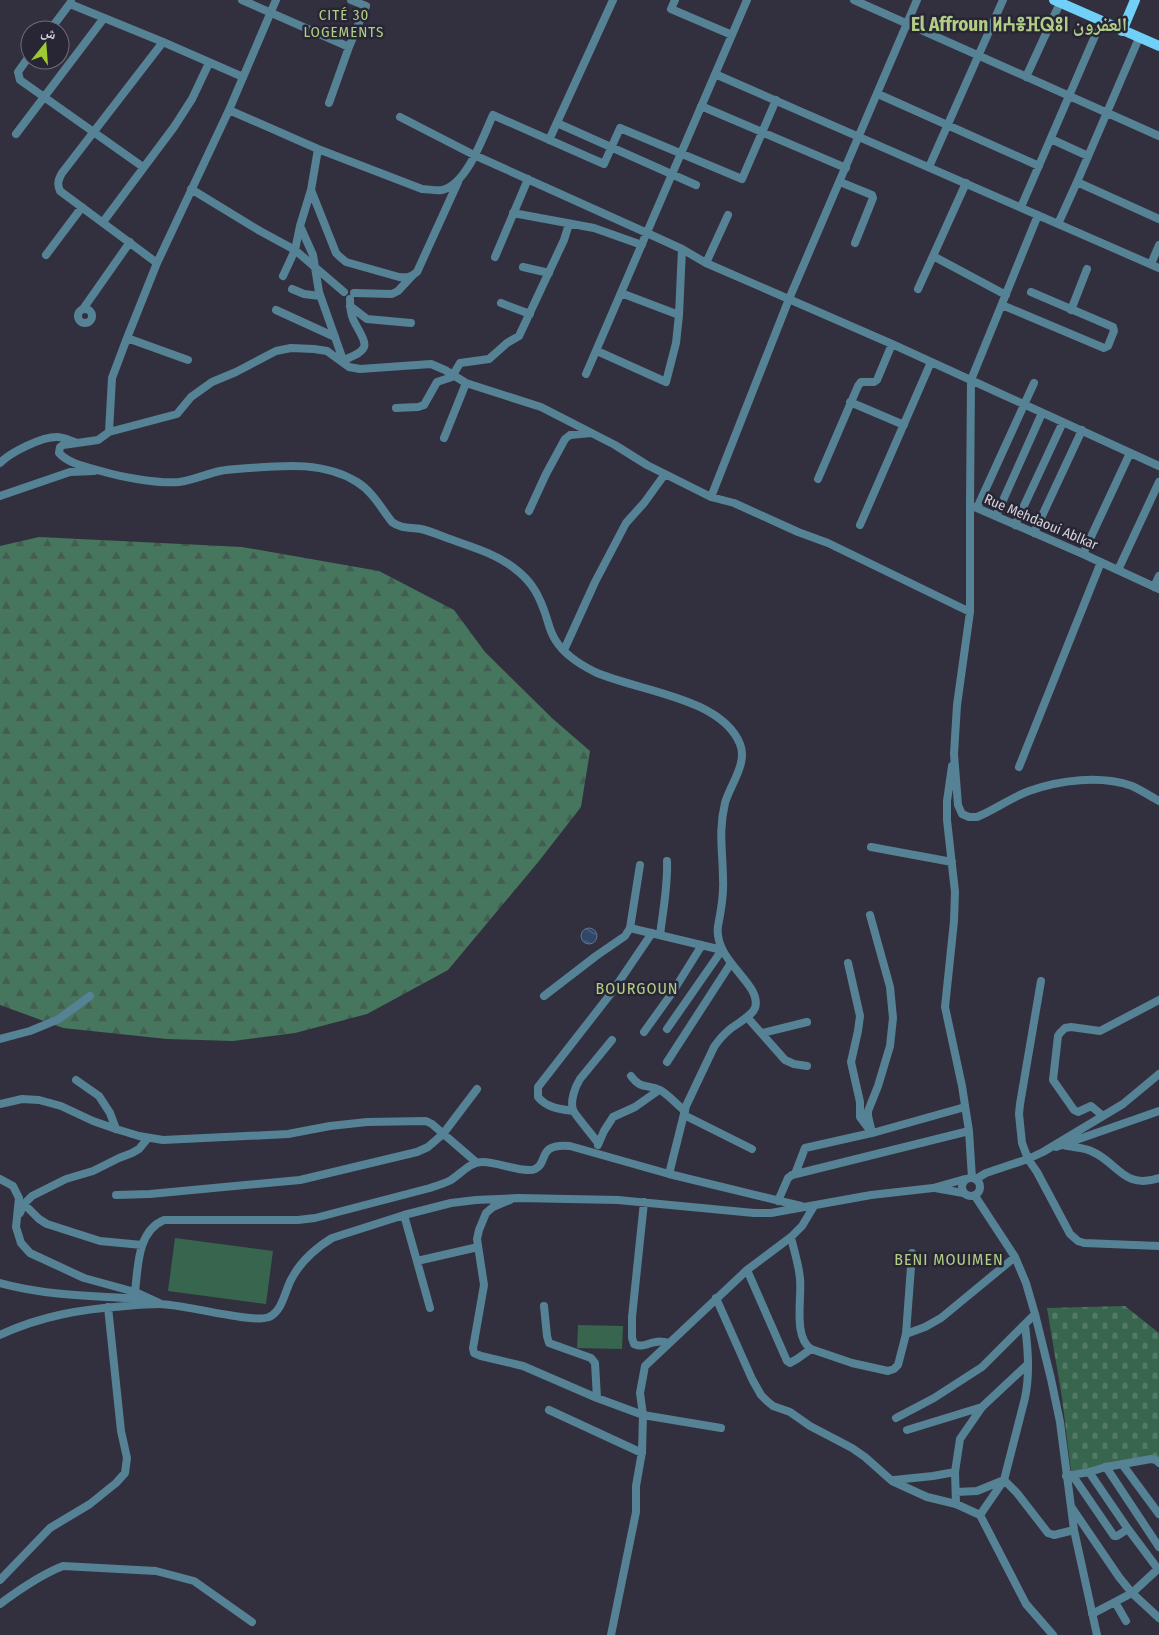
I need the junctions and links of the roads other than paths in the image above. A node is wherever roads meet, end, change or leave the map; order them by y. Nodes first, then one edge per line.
1 (242, 0) edge
2 (276, 0) edge
3 (351, 0) edge
4 (613, 0) edge
5 (675, 0) edge
6 (747, 0) edge
7 (854, 0) edge
8 (918, 0) edge
9 (1003, 0) edge
10 (1135, 0) edge
11 (1057, 1) edge
12 (71, 2) edge
13 (270, 13) junction
14 (104, 18) junction
15 (58, 20) edge
16 (1101, 22) junction
17 (908, 23) junction
18 (1122, 31) junction
19 (732, 35) junction
20 (1139, 38) junction
21 (163, 42) junction
22 (349, 46) junction
23 (1159, 46) edge
24 (978, 56) junction
25 (210, 63) junction
26 (20, 67) edge
27 (715, 74) junction
28 (243, 77) junction
29 (1026, 77) junction
30 (878, 94) junction
31 (1069, 96) junction
32 (44, 97) junction
33 (776, 100) junction
34 (329, 103) dead end
35 (701, 106) junction
36 (229, 110) junction
37 (1107, 113) junction
38 (400, 117) dead end
39 (557, 123) junction
40 (948, 126) junction
41 (94, 132) junction
42 (762, 132) junction
43 (16, 134) dead end
44 (1159, 136) edge
45 (859, 137) junction
46 (549, 140) junction
47 (1051, 140) junction
48 (612, 148) junction
49 (318, 149) junction
50 (680, 154) junction
51 (474, 155) junction
52 (1088, 156) junction
53 (1039, 166) junction
54 (143, 167) junction
55 (928, 167) junction
56 (846, 168) junction
57 (672, 174) junction
58 (528, 179) junction
59 (459, 180) junction
60 (840, 182) junction
61 (1077, 182) junction
62 (966, 184) junction
63 (696, 185) dead end
64 (191, 189) junction
65 (311, 190) junction
66 (82, 207) junction
67 (1021, 207) junction
68 (513, 213) junction
69 (728, 215) dead end
70 (1038, 215) junction
71 (1159, 219) edge
72 (103, 222) junction
73 (569, 224) junction
74 (1058, 224) junction
75 (300, 226) junction
76 (647, 233) junction
77 (130, 242) junction
78 (855, 243) dead end
79 (642, 245) junction
80 (1159, 245) edge
81 (682, 249) junction
82 (295, 250) junction
83 (46, 255) dead end
84 (932, 256) junction
85 (495, 257) dead end
86 (157, 262) junction
87 (706, 263) junction
88 (1151, 264) junction
89 (523, 267) dead end
90 (315, 268) junction
91 (1159, 268) edge
92 (1087, 269) dead end
93 (549, 273) junction
94 (283, 276) dead end
95 (412, 276) junction
96 (292, 289) dead end
97 (918, 290) dead end
98 (1031, 292) dead end
99 (621, 293) junction
100 (1006, 295) junction
101 (320, 296) junction
102 (351, 299) junction
103 (789, 299) junction
104 (501, 303) dead end
105 (1002, 305) junction
106 (84, 309) dead end
107 (276, 310) dead end
108 (1071, 310) junction
109 (530, 314) junction
110 (680, 315) junction
111 (411, 323) dead end
112 (335, 337) junction
113 (127, 338) junction
114 (892, 344) junction
115 (597, 351) junction
116 (188, 360) dead end
117 (344, 360) junction
118 (931, 362) junction
119 (349, 367) junction
120 (586, 374) dead end
121 (454, 375) junction
122 (970, 380) junction
123 (466, 383) junction
124 (1034, 383) dead end
125 (850, 402) junction
126 (1024, 404) junction
127 (396, 408) dead end
128 (1042, 412) junction
129 (1063, 422) junction
130 (904, 425) junction
131 (1082, 430) junction
132 (110, 432) junction
133 (591, 433) junction
134 (444, 438) dead end
135 (77, 443) junction
136 (1130, 452) junction
137 (0, 463) edge
138 (1159, 466) edge
139 (100, 471) junction
140 (665, 474) junction
141 (818, 479) dead end
142 (1159, 482) edge
143 (0, 496) edge
144 (711, 497) junction
145 (973, 507) junction
146 (529, 511) dead end
147 (996, 516) junction
148 (860, 525) dead end
149 (1015, 525) junction
150 (1034, 533) junction
151 (1083, 554) junction
152 (1101, 562) junction
153 (1118, 570) junction
154 (1159, 576) edge
155 (1157, 588) edge
156 (970, 612) junction
157 (564, 650) junction
158 (954, 754) junction
159 (1019, 767) dead end
160 (1159, 801) edge
161 (871, 847) dead end
162 (667, 861) dead end
163 (952, 862) junction
164 (640, 865) dead end
165 (870, 915) dead end
166 (630, 928) junction
167 (652, 933) junction
168 (660, 935) junction
169 (702, 945) junction
170 (722, 950) junction
171 (848, 963) dead end
172 (731, 964) junction
173 (1042, 981) dead end
174 (90, 996) dead end
175 (544, 996) dead end
176 (1159, 1000) edge
177 (747, 1017) junction
178 (807, 1022) dead end
179 (667, 1029) dead end
180 (644, 1032) dead end
181 (762, 1033) junction
182 (0, 1039) edge
183 (612, 1040) dead end
184 (667, 1062) dead end
185 (807, 1066) dead end
186 (1159, 1074) edge
187 (631, 1076) dead end
188 (76, 1080) dead end
189 (477, 1089) dead end
190 (659, 1090) junction
191 (0, 1104) edge
192 (965, 1107) junction
193 (573, 1111) junction
194 (1159, 1111) edge
195 (684, 1113) junction
196 (1104, 1116) junction
197 (116, 1129) junction
198 (969, 1131) junction
199 (872, 1132) junction
200 (443, 1134) junction
201 (148, 1138) junction
202 (598, 1143) junction
203 (1063, 1145) junction
204 (752, 1149) dead end
205 (1043, 1152) junction
206 (595, 1154) junction
207 (1028, 1159) junction
208 (476, 1162) junction
209 (669, 1174) junction
210 (795, 1174) junction
211 (0, 1178) edge
212 (1159, 1178) edge
213 (973, 1180) junction
214 (934, 1188) junction
215 (963, 1193) junction
216 (116, 1195) dead end
217 (974, 1196) junction
218 (515, 1198) junction
219 (778, 1201) junction
220 (644, 1202) junction
221 (24, 1204) junction
222 (814, 1206) junction
223 (805, 1208) junction
224 (404, 1214) junction
225 (16, 1227) junction
226 (791, 1237) junction
227 (142, 1245) junction
228 (1159, 1246) edge
229 (478, 1247) junction
230 (912, 1253) dead end
231 (1016, 1257) junction
232 (417, 1261) junction
233 (747, 1270) junction
234 (0, 1283) edge
235 (134, 1292) junction
236 (716, 1298) junction
237 (149, 1299) junction
238 (161, 1304) junction
239 (544, 1306) dead end
240 (108, 1307) junction
241 (430, 1308) dead end
242 (1035, 1314) junction
243 (1025, 1325) junction
244 (906, 1334) junction
245 (0, 1335) edge
246 (670, 1343) junction
247 (811, 1349) junction
248 (1028, 1364) junction
249 (596, 1398) junction
250 (982, 1407) junction
251 (549, 1410) dead end
252 (643, 1415) junction
253 (896, 1418) dead end
254 (721, 1428) dead end
255 (907, 1430) dead end
256 (642, 1453) junction
257 (1159, 1463) edge
258 (1122, 1464) junction
259 (1106, 1467) junction
260 (955, 1472) junction
261 (1089, 1472) junction
262 (1070, 1476) junction
263 (892, 1480) junction
264 (1004, 1480) junction
265 (956, 1492) junction
266 (956, 1504) junction
267 (1070, 1506) junction
268 (1159, 1514) edge
269 (980, 1515) junction
270 (1128, 1529) junction
271 (1074, 1530) junction
272 (1159, 1546) edge
273 (1158, 1571) edge
274 (0, 1580) edge
275 (1132, 1593) junction
276 (1115, 1602) junction
277 (0, 1604) edge
278 (1092, 1614) junction
279 (1159, 1618) edge
280 (1126, 1621) dead end
281 (252, 1622) dead end
282 (610, 1635) edge
283 (1053, 1635) edge
284 (1097, 1635) edge

1 - 13 street
2 - 13 street
3 - 22 street
4 - 39 street
5 - 19 street
6 - 19 street
7 - 17 street
8 - 17 street
9 - 24 street
10 - 18 main road
11 - 16 main road
11 - 29 street
12 - 14 street
12 - 15 street
13 - 22 street
13 - 28 street
14 - 21 street
14 - 32 street
16 - 18 main road
16 - 31 street
17 - 24 street
17 - 30 street
18 - 20 main road
19 - 27 street
20 - 23 main road
20 - 37 street
21 - 25 street
21 - 41 street
22 - 34 street
24 - 29 street
24 - 40 street
25 - 28 street
25 - 54 street
26 - 32 street
27 - 33 street
27 - 35 street
28 - 36 street
29 - 31 street
30 - 40 street
30 - 45 street
31 - 37 street
31 - 47 street
32 - 41 street
32 - 43 street
33 - 42 street
33 - 45 street
35 - 42 street
35 - 50 street
36 - 49 street
36 - 64 street
37 - 44 street
37 - 52 street
38 - 51 street
39 - 46 street
39 - 48 street
40 - 53 street
40 - 55 street
41 - 54 street
41 - 66 street
42 - 50 street
42 - 56 street
45 - 55 street
45 - 56 street
46 - 48 street
46 - 51 street
47 - 52 street
47 - 53 street
48 - 50 street
48 - 57 street
49 - 59 street
49 - 65 street
50 - 57 street
51 - 58 street
51 - 59 street
52 - 61 street
53 - 67 street
54 - 72 street
55 - 62 street
56 - 60 street
57 - 63 street
57 - 76 street
58 - 68 street
58 - 76 street
59 - 95 street
60 - 78 street
60 - 103 street
61 - 71 street
61 - 74 street
62 - 67 street
62 - 84 street
64 - 82 street
64 - 86 street
65 - 75 street
65 - 95 street
66 - 72 street
66 - 83 street
67 - 70 street
68 - 73 street
68 - 85 street
69 - 87 street
70 - 74 street
70 - 100 street, Rue Mehdaoui Ablkar
72 - 77 street
73 - 79 street
73 - 93 street
74 - 88 street
75 - 82 street
75 - 90 street
76 - 79 street
76 - 81 street
77 - 86 street
77 - 106 street
79 - 99 street
80 - 88 street
81 - 87 street
81 - 110 street
82 - 90 street
82 - 94 street
84 - 97 street
84 - 100 street
86 - 113 street
87 - 103 street
88 - 91 street
89 - 93 street
90 - 101 street
90 - 102 street
92 - 108 street
93 - 109 street
95 - 102 street
96 - 101 street
98 - 108 street
99 - 110 street
99 - 115 street
100 - 105 street, Rue Mehdaoui Ablkar
101 - 112 street
102 - 111 street
102 - 117 street
103 - 114 street
103 - 144 street
104 - 109 street
105 - 108 street
105 - 122 street, Rue Mehdaoui Ablkar
107 - 112 street
109 - 121 street
110 - 115 street
112 - 117 street
113 - 116 street
113 - 132 street
114 - 118 street
114 - 125 street
115 - 120 street
117 - 119 street
118 - 122 street
118 - 130 street
119 - 121 street
119 - 132 street
121 - 123 street
121 - 127 street
122 - 126 street
122 - 145 street, Rue Mehdaoui Ablkar
123 - 133 street
123 - 134 street
124 - 126 street
125 - 130 street
125 - 141 street
126 - 128 street
126 - 145 street
128 - 129 street
128 - 147 street
129 - 131 street
129 - 149 street
130 - 148 street
131 - 136 street
131 - 150 street
132 - 135 street
133 - 140 street
133 - 146 street
135 - 137 street
135 - 139 street
136 - 138 street
136 - 151 street
139 - 143 street
139 - 157 street
140 - 144 street
140 - 157 street
142 - 153 street
144 - 156 street
145 - 147 street, Rue Mehdaoui Ablkar
145 - 156 street
147 - 149 street, Rue Mehdaoui Ablkar
149 - 150 street, Rue Mehdaoui Ablkar
150 - 151 street, Rue Mehdaoui Ablkar
151 - 152 street, Rue Mehdaoui Ablkar
152 - 153 street, Rue Mehdaoui Ablkar
152 - 159 street
153 - 155 street, Rue Mehdaoui Ablkar
154 - 155 street
156 - 158 street
157 - 170 street
158 - 160 street
158 - 163 street
161 - 163 street
162 - 168 street
163 - 192 street
164 - 166 street
165 - 199 street
166 - 167 street
166 - 175 street
167 - 168 street
167 - 193 street
168 - 169 street
169 - 170 street
169 - 180 street
170 - 172 street
170 - 179 street
171 - 199 street
172 - 177 street
172 - 184 street
173 - 207 street
174 - 182 street
176 - 196 street
177 - 181 street
177 - 195 street
178 - 181 street
181 - 185 street
183 - 193 street
186 - 196 street
187 - 190 street
188 - 197 street
189 - 200 street
190 - 195 street
190 - 202 street
191 - 197 street
192 - 198 street
192 - 199 street
193 - 202 street
194 - 203 street
195 - 204 street
195 - 209 street
196 - 205 street
197 - 201 street
198 - 210 street
198 - 213 street
199 - 210 street
200 - 201 street
200 - 208 street
200 - 216 street
201 - 221 street
202 - 206 street
203 - 205 street
203 - 212 street
205 - 207 street
206 - 208 street
206 - 209 street
207 - 213 street
207 - 228 street
208 - 227 street
209 - 219 street
210 - 219 street
211 - 225 street
213 - 214 street
213 - 215 street
213 - 217 street
214 - 215 street
214 - 222 street
215 - 217 street
217 - 231 street
218 - 220 street
218 - 224 street
218 - 229 street
219 - 223 street
220 - 223 street
220 - 246 street
221 - 225 street
221 - 227 street
222 - 223 street
222 - 226 street
224 - 232 street
224 - 238 street
225 - 235 street
226 - 233 street
226 - 247 street
227 - 235 street
229 - 232 street
229 - 249 street
230 - 244 street
231 - 242 street
231 - 244 street
232 - 241 street
233 - 236 street
233 - 247 street
234 - 237 street
235 - 237 street
236 - 246 street
236 - 263 street
237 - 238 street
238 - 240 street
239 - 249 street
240 - 245 street
240 - 274 street
242 - 243 street
242 - 262 street
243 - 248 street
243 - 253 street
244 - 247 street
246 - 252 street
248 - 250 street
248 - 264 street
249 - 252 street
250 - 255 street
250 - 260 street
251 - 256 street
252 - 254 street
252 - 256 street
256 - 282 street
257 - 258 street
258 - 259 street
258 - 268 street
259 - 261 street
259 - 272 street
260 - 263 street
260 - 265 street
261 - 262 street
261 - 270 street
262 - 267 street
262 - 270 street
263 - 266 street
264 - 265 street
264 - 269 street
264 - 271 street
265 - 266 street
266 - 269 street
267 - 271 street
267 - 275 street
269 - 283 street
270 - 273 street
271 - 278 street
273 - 275 street
275 - 276 street
275 - 279 street
276 - 278 street
276 - 280 street
277 - 281 street
278 - 284 street

